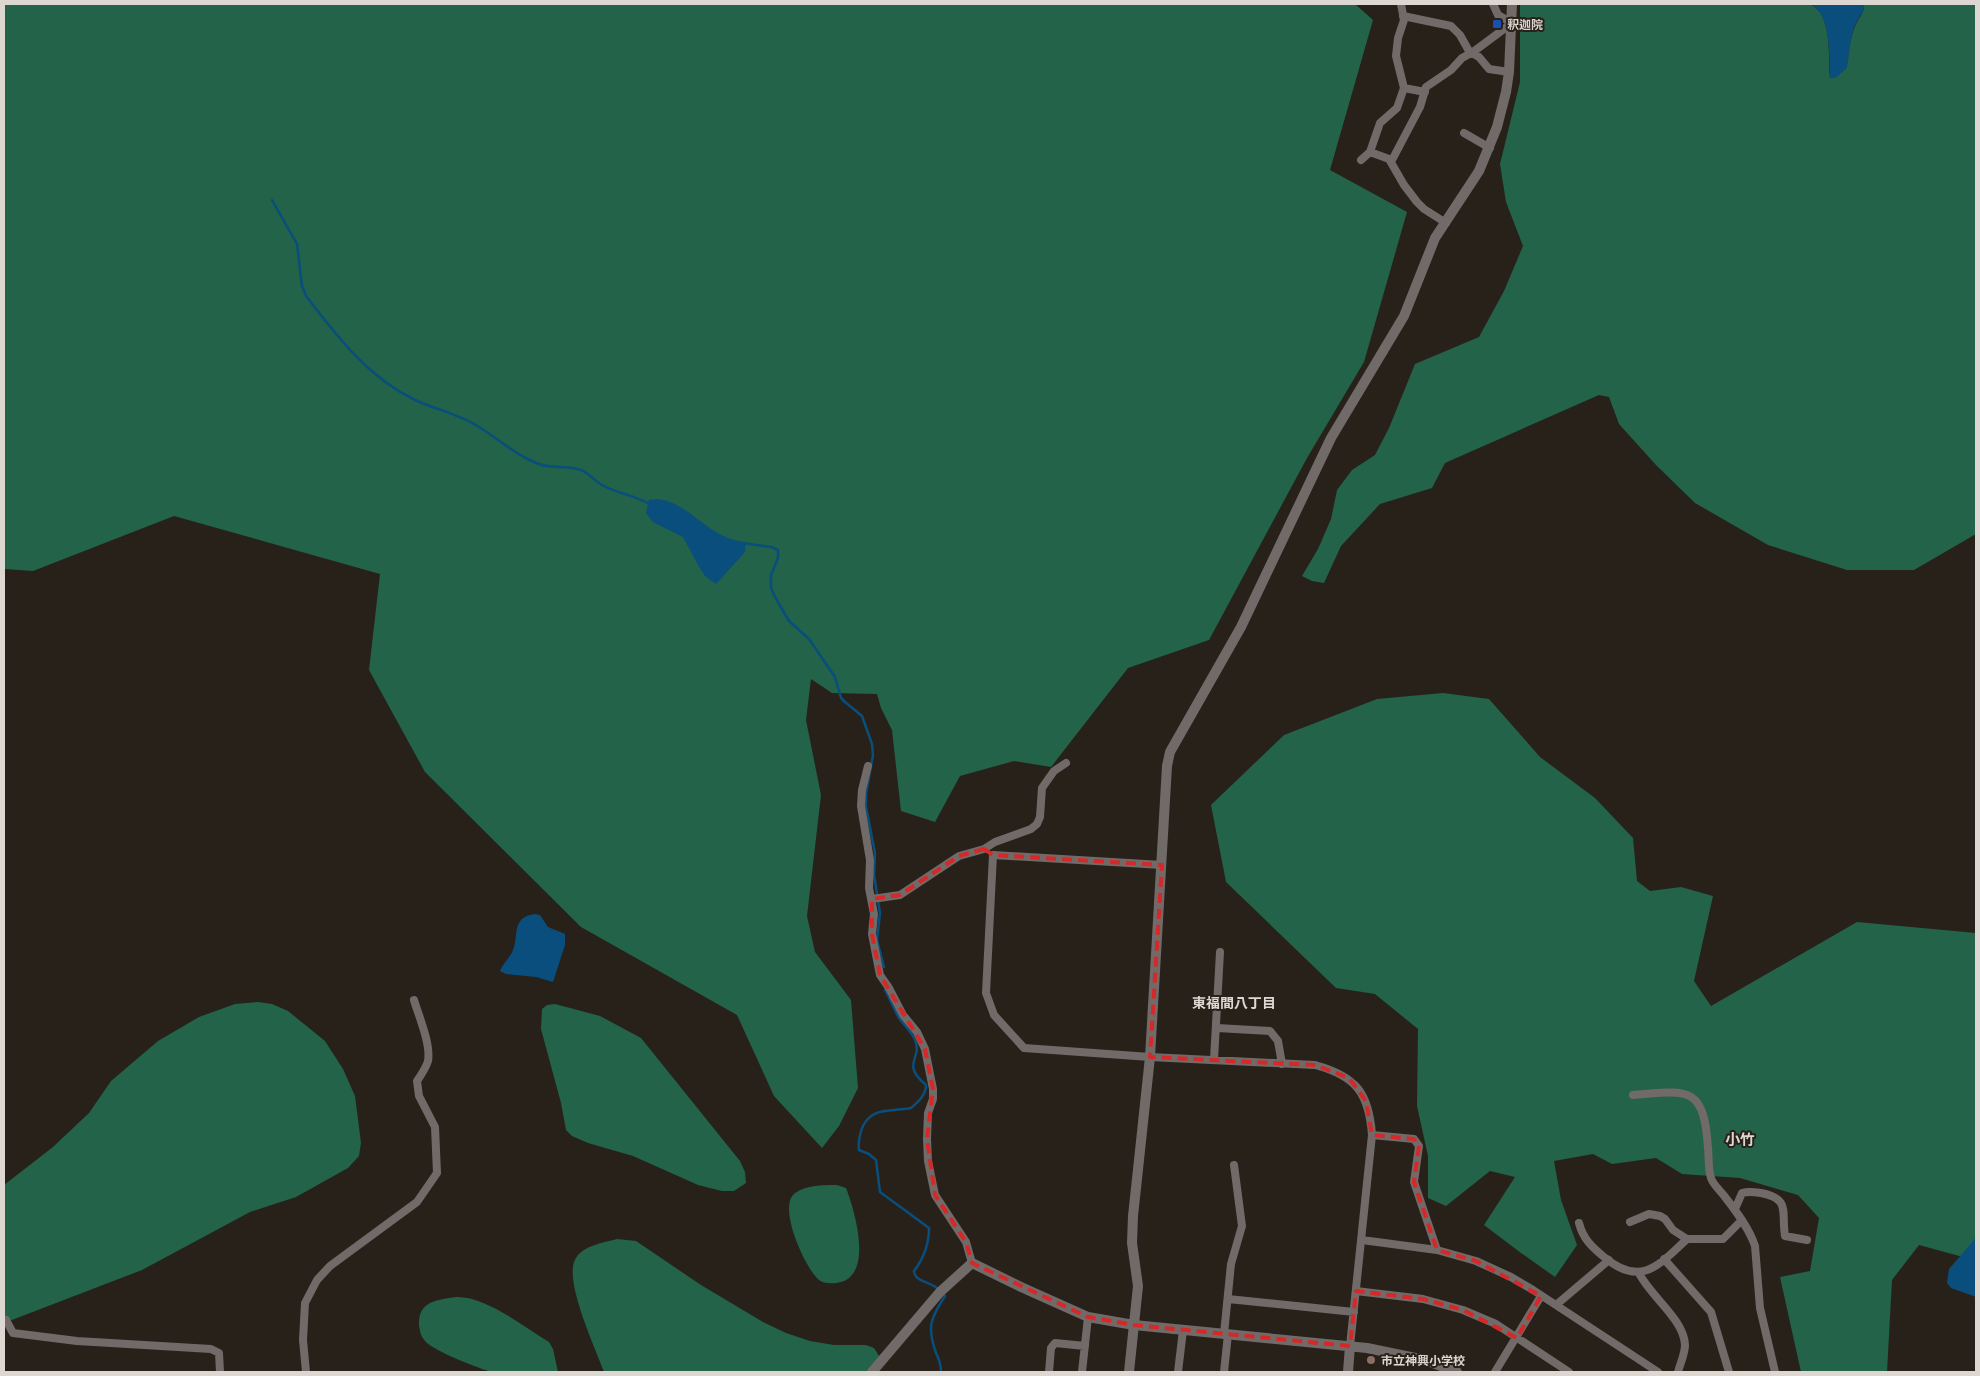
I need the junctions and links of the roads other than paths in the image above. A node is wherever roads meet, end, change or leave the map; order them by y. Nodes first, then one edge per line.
1 (1401, 4) edge
2 (1493, 4) edge
3 (1512, 4) edge
4 (1403, 16) junction
5 (1512, 23) junction
6 (1473, 52) junction
7 (1509, 72) junction
8 (1404, 88) junction
9 (1425, 92) junction
10 (1464, 133) dead end
11 (1490, 148) junction
12 (1370, 152) junction
13 (1361, 160) dead end
14 (1391, 162) junction
15 (1446, 222) junction
16 (1066, 763) dead end
17 (868, 766) dead end
18 (984, 849) junction
19 (993, 855) junction
20 (1162, 864) junction
21 (872, 899) junction
22 (1220, 952) dead end
23 (414, 1000) dead end
24 (1217, 1028) junction
25 (1150, 1057) junction
26 (1214, 1060) junction
27 (1282, 1064) junction
28 (1632, 1095) dead end
29 (1372, 1135) junction
30 (1234, 1165) dead end
31 (1735, 1210) junction
32 (1741, 1220) junction
33 (1630, 1222) dead end
34 (1579, 1223) dead end
35 (1687, 1239) junction
36 (1362, 1240) junction
37 (1807, 1240) dead end
38 (1437, 1250) junction
39 (1608, 1260) junction
40 (1664, 1260) junction
41 (972, 1263) junction
42 (1639, 1273) junction
43 (1356, 1291) junction
44 (1541, 1296) junction
45 (1228, 1298) junction
46 (1556, 1305) junction
47 (1354, 1312) junction
48 (1088, 1317) junction
49 (6, 1320) dead end
50 (1134, 1324) junction
51 (1183, 1330) junction
52 (1226, 1334) junction
53 (1516, 1338) junction
54 (1085, 1346) junction
55 (1350, 1346) junction
56 (220, 1372) edge
57 (306, 1372) edge
58 (872, 1372) edge
59 (1050, 1372) edge
60 (1082, 1372) edge
61 (1129, 1372) edge
62 (1178, 1372) edge
63 (1224, 1372) edge
64 (1348, 1372) edge
65 (1457, 1372) edge
66 (1495, 1372) edge
67 (1569, 1372) edge
68 (1658, 1372) edge
69 (1678, 1372) edge
70 (1729, 1372) edge
71 (1775, 1372) edge

1 - 4 street
2 - 5 street
3 - 5 street
4 - 6 street
4 - 8 street
5 - 6 street
5 - 7 street
6 - 7 street
6 - 9 street
7 - 11 street
8 - 9 street
8 - 12 street
9 - 14 street
10 - 11 street
11 - 15 street
12 - 13 street
12 - 14 street
14 - 15 street
15 - 20 street
16 - 18 street
17 - 21 street
18 - 19 street
18 - 21 street
19 - 20 street
19 - 25 street
20 - 25 street
21 - 41 street
22 - 24 street
23 - 57 street
24 - 26 street
24 - 27 street
25 - 26 street
25 - 50 street
26 - 27 street
27 - 29 street
28 - 31 street
29 - 36 street
29 - 38 street
30 - 45 street
31 - 32 street
31 - 37 street
32 - 35 street
32 - 71 street
33 - 35 street
34 - 39 street
35 - 40 street
36 - 38 street
36 - 43 street
38 - 44 street
39 - 42 street
39 - 46 street
40 - 42 street
40 - 70 street
41 - 48 street
41 - 58 street
42 - 69 street
43 - 47 street
43 - 53 street
44 - 46 street
44 - 53 street
45 - 47 street
45 - 52 street
46 - 68 street
47 - 55 street
48 - 50 street
48 - 54 street
49 - 56 street
50 - 51 street
50 - 61 street
51 - 52 street
51 - 62 street
52 - 55 street
52 - 63 street
53 - 66 street
53 - 67 street
54 - 59 street
54 - 60 street
55 - 64 street
55 - 65 street

